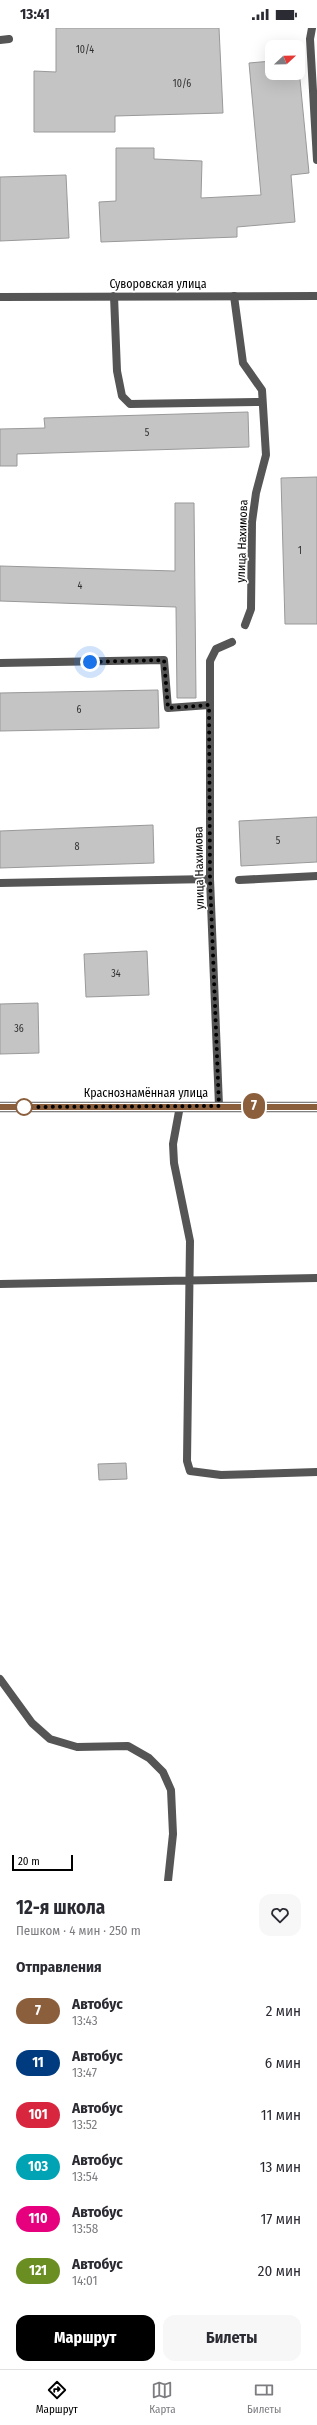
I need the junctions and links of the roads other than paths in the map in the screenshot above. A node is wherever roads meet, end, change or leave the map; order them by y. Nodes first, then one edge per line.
1 (312, 28) edge
2 (9, 39) dead end
3 (0, 40) edge
4 (317, 160) edge
5 (114, 296) junction
6 (234, 296) junction
7 (317, 296) edge
8 (0, 297) edge
9 (262, 402) junction
10 (244, 625) dead end
11 (232, 642) dead end
12 (0, 664) edge
13 (209, 705) junction
14 (317, 876) edge
15 (210, 879) junction
16 (239, 880) dead end
17 (0, 883) edge
18 (180, 1106) junction
19 (219, 1106) junction
20 (0, 1107) edge
21 (317, 1107) edge
22 (317, 1278) edge
23 (189, 1281) junction
24 (0, 1284) edge
25 (317, 1472) edge
26 (0, 1679) edge
27 (168, 1881) edge

1 - 4 street
2 - 3 street
5 - 6 street, Суворовская улица
5 - 8 street, Суворовская улица
5 - 9 street
6 - 7 street, Суворовская улица
6 - 9 street, улица Нахимова
9 - 10 street, улица Нахимова
11 - 13 street, улица Нахимова
12 - 13 street
13 - 15 street, улица Нахимова
14 - 16 street
15 - 17 street
15 - 19 street, улица Нахимова
18 - 19 main road, Краснознамённая улица
18 - 20 main road, Краснознамённая улица
18 - 23 street
19 - 21 main road, Краснознамённая улица
22 - 23 street
23 - 24 street
23 - 25 street
26 - 27 street

